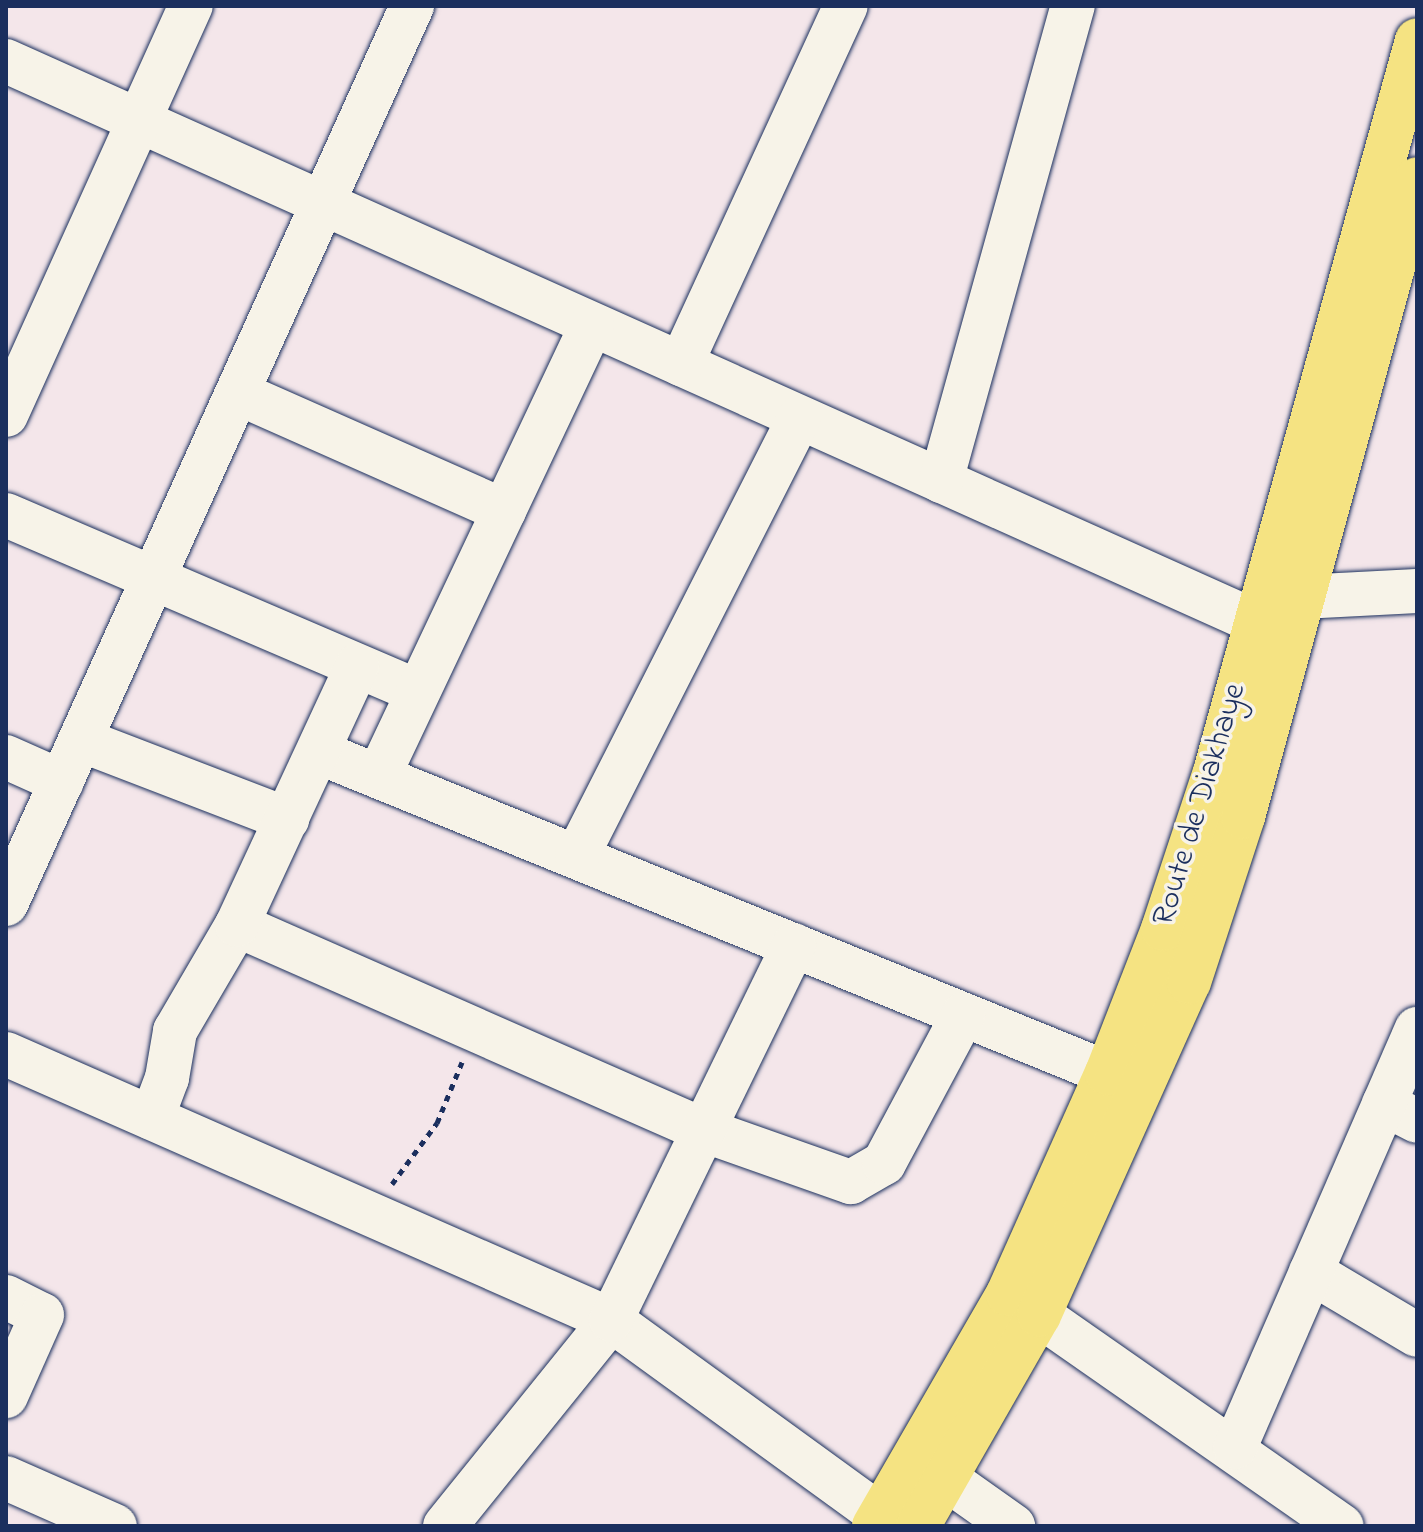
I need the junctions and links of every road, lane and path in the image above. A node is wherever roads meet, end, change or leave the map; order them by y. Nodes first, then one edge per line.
1 (191, 6) edge
2 (412, 6) edge
3 (846, 6) edge
4 (1073, 6) edge
5 (1417, 40) edge
6 (6, 61) edge
7 (139, 121) junction
8 (1417, 179) edge
9 (323, 204) junction
10 (1409, 236) edge
11 (592, 325) junction
12 (681, 364) junction
13 (238, 393) junction
14 (6, 415) edge
15 (799, 418) junction
16 (941, 481) junction
17 (504, 511) junction
18 (6, 515) edge
19 (154, 578) junction
20 (1417, 591) edge
21 (1301, 597) junction
22 (1256, 622) junction
23 (357, 666) junction
24 (418, 692) junction
25 (81, 740) junction
26 (318, 752) junction
27 (6, 757) edge
28 (379, 775) junction
29 (62, 782) junction
30 (287, 819) junction
31 (577, 856) junction
32 (6, 904) edge
33 (237, 925) junction
34 (794, 945) junction
35 (963, 1015) junction
36 (1417, 1029) edge
37 (474, 1031) junction
38 (6, 1054) edge
39 (1107, 1073) junction
40 (1400, 1113) edge
41 (152, 1118) junction
42 (703, 1130) junction
43 (370, 1214) junction
44 (1311, 1272) junction
45 (6, 1297) edge
46 (1039, 1315) junction
47 (611, 1320) junction
48 (1411, 1320) edge
49 (6, 1396) edge
50 (1235, 1447) junction
51 (6, 1478) edge
52 (948, 1480) junction
53 (891, 1523) edge
54 (115, 1526) edge
55 (445, 1526) edge
56 (1013, 1526) edge
57 (1342, 1526) edge

1 - 7 street
2 - 9 street
3 - 12 street
4 - 16 street
5 - 22 main road, Route de Diakhaye
6 - 7 street
7 - 9 street
7 - 14 street
8 - 10 main road, Route de Diakhaye
9 - 11 street
9 - 13 street
10 - 21 main road, Route de Diakhaye
11 - 12 street
11 - 17 street
12 - 15 street
13 - 17 street
13 - 19 street
15 - 16 street
15 - 31 street
16 - 22 street
17 - 24 street
18 - 19 street
19 - 23 street
19 - 25 street
20 - 21 street
21 - 22 street
21 - 46 main road, Route de Diakhaye
22 - 39 main road, Route de Diakhaye
23 - 24 street
23 - 26 street
24 - 28 street
25 - 29 street
25 - 30 street
26 - 28 street
26 - 30 street
27 - 29 street
28 - 31 street
29 - 32 street
30 - 33 street
31 - 34 street
33 - 37 street
33 - 41 street
34 - 35 street
34 - 42 street
35 - 39 street
35 - 42 street
36 - 40 street
37 - 42 street
37 - 43 path
38 - 41 street
39 - 53 main road, Route de Diakhaye
40 - 44 street
41 - 43 street
42 - 47 street
43 - 47 street
44 - 48 street
44 - 50 street
45 - 49 street
46 - 50 street
46 - 52 main road, Route de Diakhaye
47 - 53 street
47 - 55 street
50 - 57 street
51 - 54 street
52 - 53 main road, Route de Diakhaye
52 - 56 street

